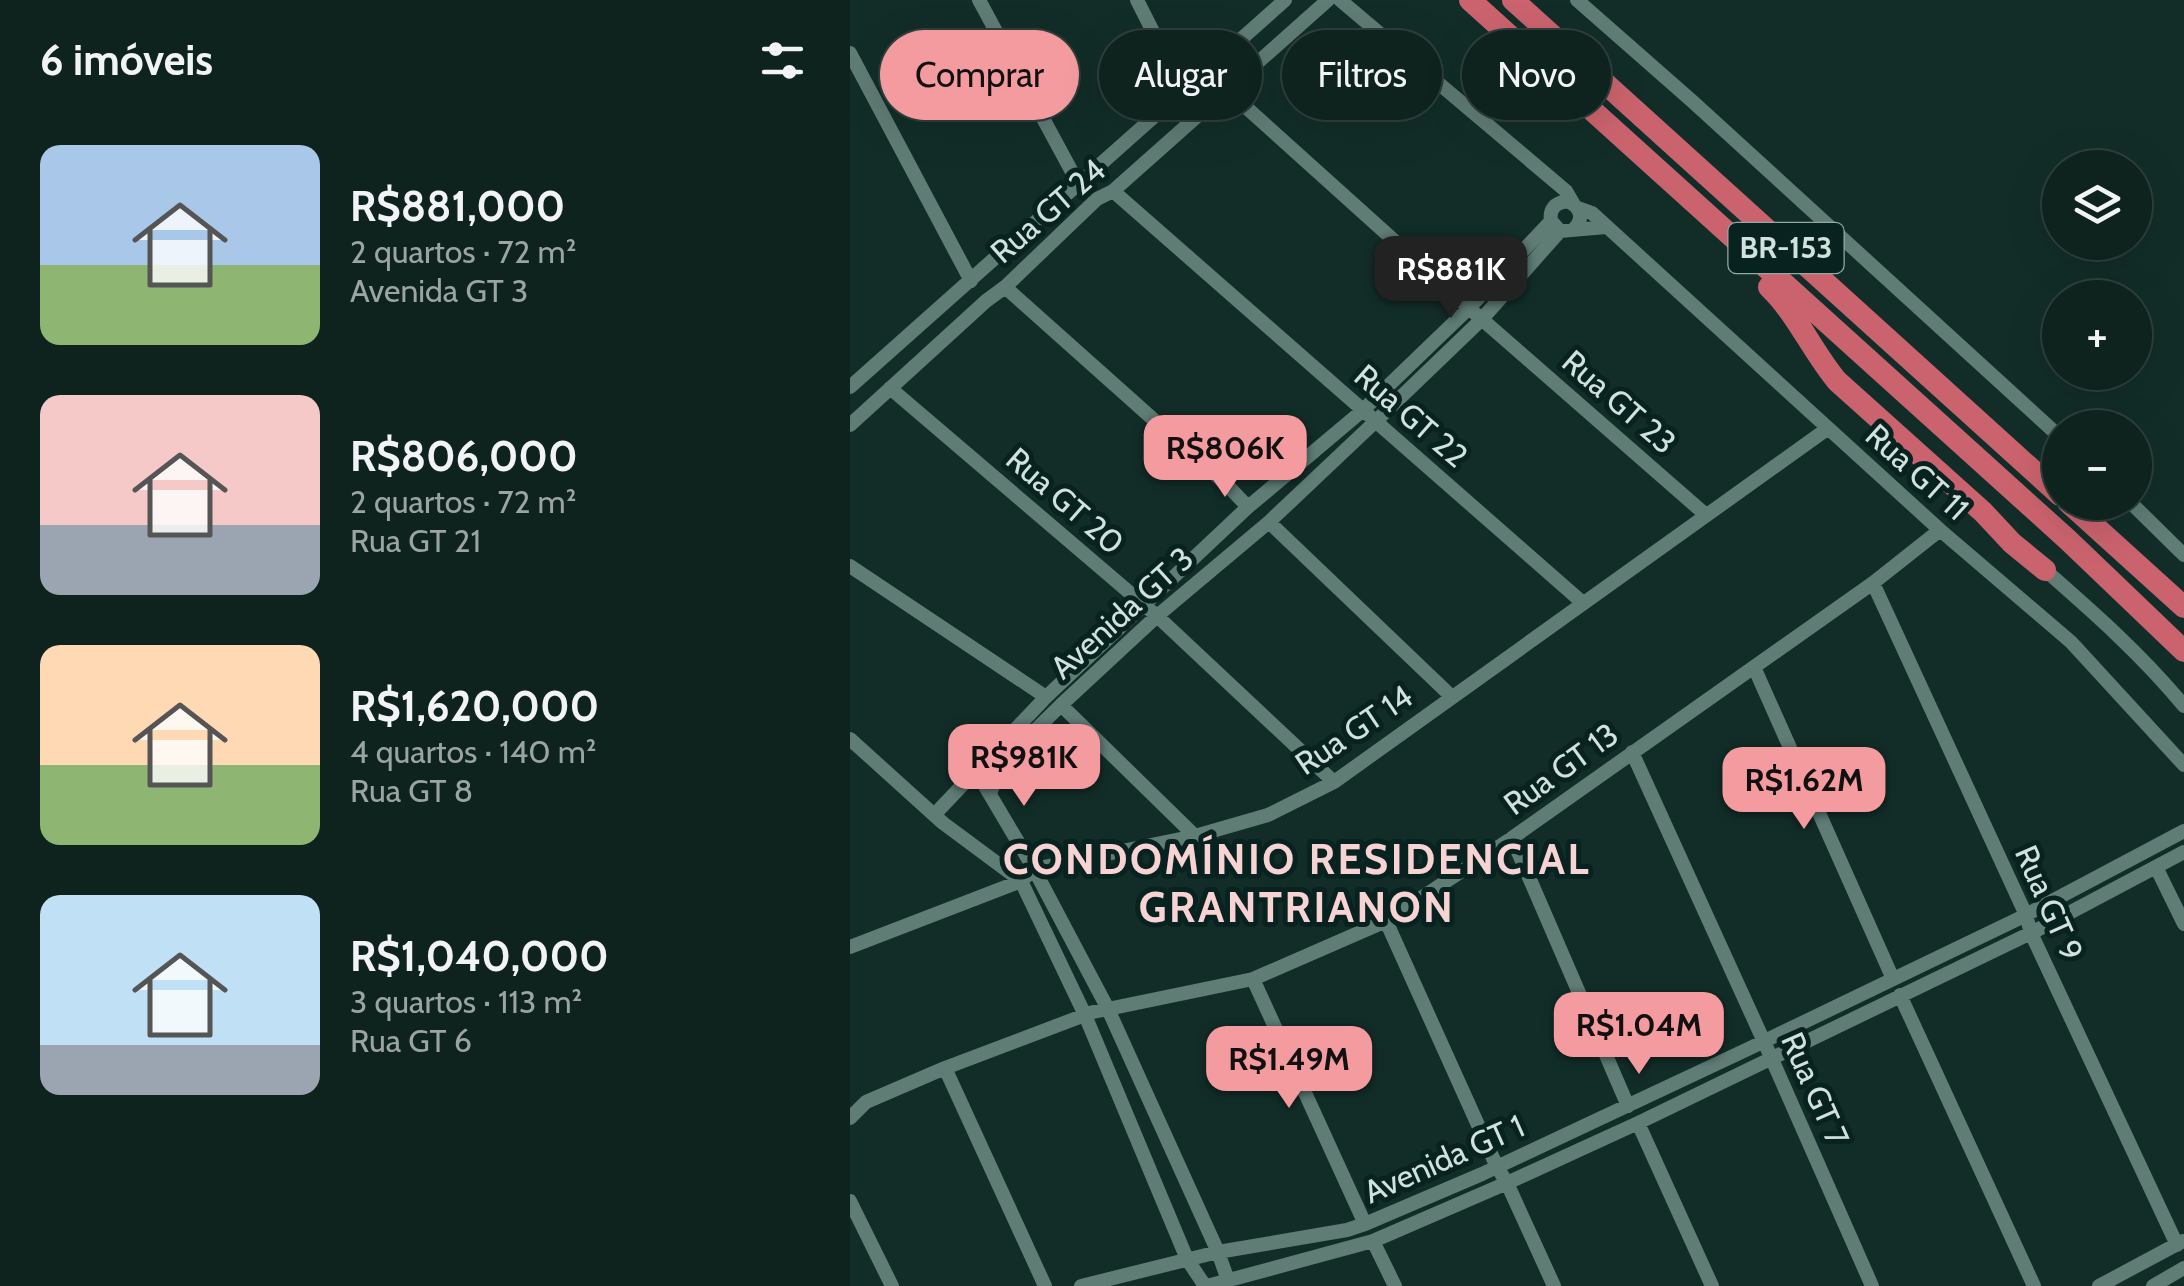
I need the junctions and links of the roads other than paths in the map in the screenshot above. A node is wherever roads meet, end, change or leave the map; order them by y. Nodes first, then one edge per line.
1 (979, 0) edge
2 (1137, 0) edge
3 (1285, 0) edge
4 (1328, 0) edge
5 (1340, 0) edge
6 (1470, 0) edge
7 (1514, 0) edge
8 (1577, 0) edge
9 (1152, 30) edge
10 (1251, 30) edge
11 (850, 53) edge
12 (1262, 60) edge
13 (1149, 120) edge
14 (1192, 120) edge
15 (1260, 120) edge
16 (1549, 177) junction
17 (1078, 183) junction
18 (1114, 191) junction
19 (1576, 206) junction
20 (1560, 221) junction
21 (1606, 227) junction
22 (1742, 246) junction
23 (971, 281) junction
24 (1005, 287) junction
25 (1470, 308) junction
26 (1482, 319) junction
27 (852, 379) edge
28 (890, 388) junction
29 (1362, 411) junction
30 (1377, 420) junction
31 (2042, 420) edge
32 (850, 424) edge
33 (1827, 429) junction
34 (2042, 479) edge
35 (1248, 507) junction
36 (1706, 515) junction
37 (2088, 520) edge
38 (2149, 520) edge
39 (1269, 522) junction
40 (1940, 530) junction
41 (2068, 540) junction
42 (2184, 554) edge
43 (850, 566) edge
44 (2044, 570) junction
45 (1873, 583) junction
46 (1583, 602) junction
47 (1142, 604) junction
48 (2184, 607) edge
49 (1157, 616) junction
50 (2184, 651) edge
51 (1754, 667) junction
52 (1046, 696) junction
53 (1451, 696) junction
54 (1060, 705) junction
55 (2184, 706) edge
56 (850, 739) edge
57 (1632, 752) junction
58 (2184, 765) edge
59 (976, 771) junction
60 (1334, 782) junction
61 (990, 794) junction
62 (935, 814) junction
63 (2184, 831) edge
64 (1195, 836) junction
65 (1512, 838) junction
66 (2184, 852) edge
67 (2156, 867) junction
68 (1034, 869) junction
69 (1021, 881) junction
70 (2026, 915) junction
71 (1386, 921) junction
72 (2184, 924) edge
73 (2031, 933) junction
74 (852, 944) edge
75 (1253, 979) junction
76 (1893, 979) junction
77 (1900, 996) junction
78 (1108, 1009) junction
79 (1085, 1015) junction
80 (1762, 1041) junction
81 (1771, 1056) junction
82 (945, 1068) junction
83 (1628, 1106) junction
84 (850, 1118) edge
85 (1638, 1123) junction
86 (1497, 1167) junction
87 (1507, 1183) junction
88 (850, 1202) edge
89 (1365, 1224) junction
90 (1373, 1241) junction
91 (2180, 1243) edge
92 (1218, 1252) junction
93 (1187, 1258) junction
94 (2184, 1268) edge
95 (1228, 1284) edge
96 (892, 1286) edge
97 (1044, 1286) edge
98 (1081, 1286) edge
99 (1206, 1286) edge
100 (1395, 1286) edge
101 (1554, 1286) edge
102 (1712, 1286) edge
103 (1872, 1286) edge
104 (2034, 1286) edge
105 (2098, 1286) edge
106 (2153, 1286) edge

1 - 17 street
2 - 9 street
3 - 10 street
4 - 12 street, Rua GT 24
5 - 16 street, Rua GT 11
6 - 22 highway, BR-153
7 - 34 highway, BR-153
8 - 31 street
11 - 23 street
13 - 17 street
14 - 18 street, Rua GT 24
15 - 25 street, Rua GT 23
16 - 19 street, Rua GT 11
16 - 20 street
17 - 23 street
18 - 24 street, Rua GT 24
18 - 29 street, Rua GT 22
19 - 20 street
19 - 20 street
19 - 21 street, Rua GT 11
20 - 21 street
20 - 25 street, Avenida GT 3
20 - 26 street, Avenida GT 3
21 - 33 street, Rua GT 11
22 - 41 highway, BR-153
22 - 44 highway
23 - 27 street
24 - 28 street, Rua GT 24
24 - 35 street
25 - 26 street, Rua GT 23
25 - 29 street, Avenida GT 3
26 - 30 street, Avenida GT 3
26 - 36 street, Rua GT 23
28 - 32 street, Rua GT 24
28 - 47 street, Rua GT 20
29 - 30 street, Rua GT 22
29 - 35 street, Avenida GT 3
30 - 39 street, Avenida GT 3
30 - 46 street, Rua GT 22
33 - 36 street, Rua GT 14
33 - 40 street, Rua GT 11
35 - 47 street, Avenida GT 3
36 - 46 street, Rua GT 14
37 - 48 highway
38 - 42 street
39 - 49 street, Avenida GT 3
39 - 53 street
40 - 45 street, Rua GT 13
40 - 58 street, Rua GT 11
41 - 44 highway
41 - 50 highway, BR-153
43 - 52 street
44 - 55 street
45 - 51 street, Rua GT 13
45 - 70 street, Rua GT 9
46 - 53 street, Rua GT 14
47 - 49 street, Rua GT 20
47 - 52 street, Avenida GT 3
49 - 54 street, Avenida GT 3
49 - 60 street, Rua GT 20
51 - 57 street, Rua GT 13
51 - 76 street
52 - 59 street, Avenida GT 3
53 - 60 street, Rua GT 14
54 - 61 street, Avenida GT 3
54 - 64 street
56 - 62 street
57 - 65 street, Rua GT 13
57 - 80 street, Rua GT 7
59 - 61 street
59 - 62 street, Avenida GT 3
60 - 64 street, Rua GT 14
61 - 68 street
62 - 69 street
63 - 70 street, Avenida GT 1
64 - 68 street, Rua GT 14
65 - 71 street, Rua GT 13
65 - 83 street
66 - 67 street, Avenida GT 1
67 - 72 street
67 - 73 street, Avenida GT 1
68 - 69 street
68 - 78 street
69 - 74 street
69 - 79 street
70 - 73 street, Rua GT 9
70 - 76 street, Avenida GT 1
71 - 75 street, Rua GT 13
71 - 86 street
73 - 77 street, Avenida GT 1
73 - 91 street, Rua GT 9
75 - 78 street, Rua GT 13
75 - 89 street
76 - 80 street, Avenida GT 1
77 - 81 street, Avenida GT 1
77 - 104 street
78 - 79 street, Rua GT 13
78 - 92 street
79 - 82 street, Rua GT 13
79 - 93 street
80 - 81 street, Rua GT 7
80 - 83 street, Avenida GT 1
81 - 85 street, Avenida GT 1
81 - 103 street, Rua GT 7
82 - 84 street, Rua GT 13
82 - 97 street
83 - 86 street, Avenida GT 1
85 - 87 street, Avenida GT 1
85 - 102 street
86 - 87 street
86 - 89 street, Avenida GT 1
87 - 90 street, Avenida GT 1
87 - 101 street
88 - 96 street
89 - 92 street, Avenida GT 1
90 - 95 street, Avenida GT 1
90 - 100 street
91 - 105 street
92 - 93 street, Avenida GT 1
92 - 95 street
93 - 98 street, Avenida GT 1
93 - 99 street
94 - 106 street
95 - 99 street, Avenida GT 1

